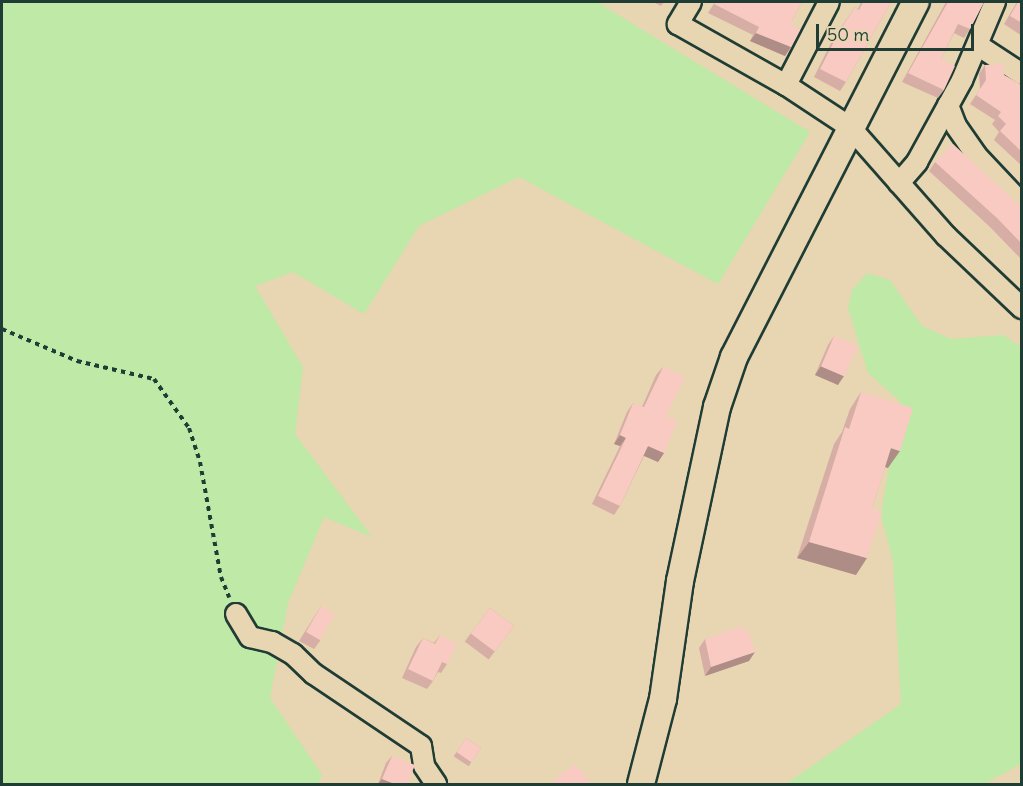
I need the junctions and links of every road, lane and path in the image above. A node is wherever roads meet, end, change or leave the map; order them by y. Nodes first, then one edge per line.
1 (691, 2) edge
2 (829, 2) edge
3 (915, 2) edge
4 (995, 2) edge
5 (979, 46) junction
6 (1022, 74) edge
7 (786, 85) junction
8 (948, 105) junction
9 (850, 128) junction
10 (899, 183) junction
11 (1022, 204) edge
12 (1022, 308) edge
13 (2, 329) edge
14 (236, 614) joint
15 (436, 784) edge
16 (641, 784) edge

1 - 7 street
2 - 7 street
3 - 9 street
4 - 5 street
5 - 6 street
5 - 8 street
7 - 9 street
8 - 10 street
8 - 11 street
9 - 10 street
9 - 16 street
10 - 12 street
13 - 14 path
14 - 15 street

